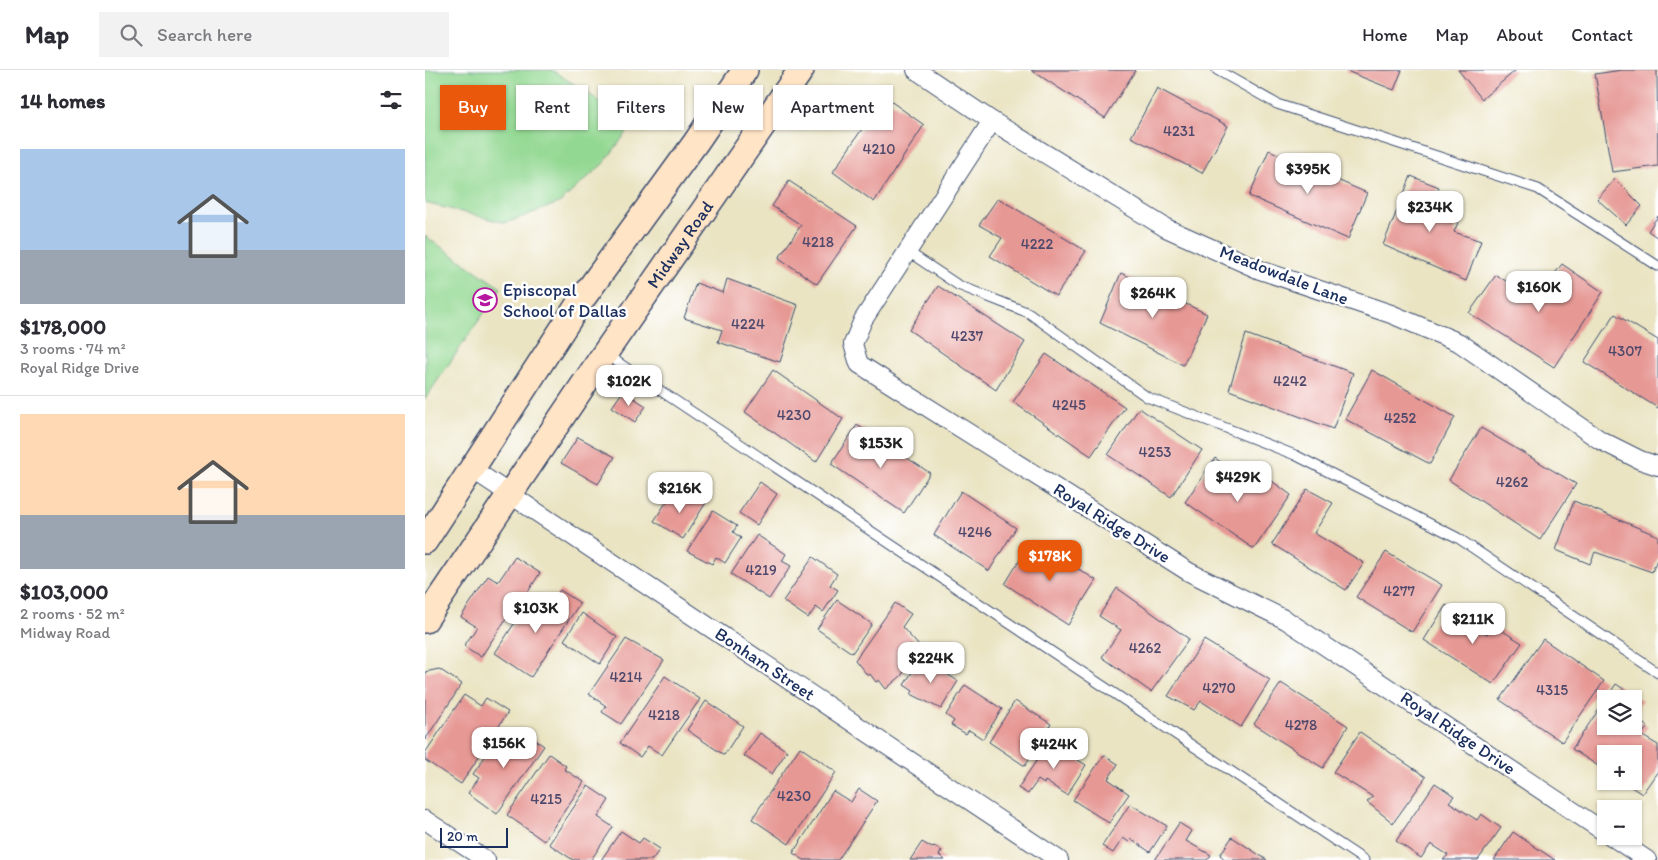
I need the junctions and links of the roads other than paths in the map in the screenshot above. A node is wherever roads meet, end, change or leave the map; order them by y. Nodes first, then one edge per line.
1 (745, 70) edge
2 (801, 70) edge
3 (916, 70) edge
4 (1217, 70) edge
5 (992, 121) junction
6 (907, 251) junction
7 (1658, 266) edge
8 (605, 353) junction
9 (1658, 466) edge
10 (472, 469) junction
11 (509, 494) junction
12 (425, 541) edge
13 (425, 620) edge
14 (1658, 673) edge
15 (425, 820) edge
16 (1597, 827) edge
17 (1624, 845) edge
18 (486, 860) edge
19 (1059, 860) edge
20 (1364, 860) edge
21 (1647, 860) edge

1 - 10 main road
2 - 8 main road, Midway Road
3 - 5 street, Meadowdale Lane
4 - 7 lane
5 - 6 street, Royal Ridge Drive
5 - 9 street, Meadowdale Lane
6 - 14 lane
6 - 16 street, Royal Ridge Drive
8 - 11 main road, Midway Road
8 - 20 lane
10 - 11 street, Bonham Street
10 - 12 main road
11 - 13 main road, Midway Road
11 - 19 street, Bonham Street
15 - 18 street
17 - 21 street

